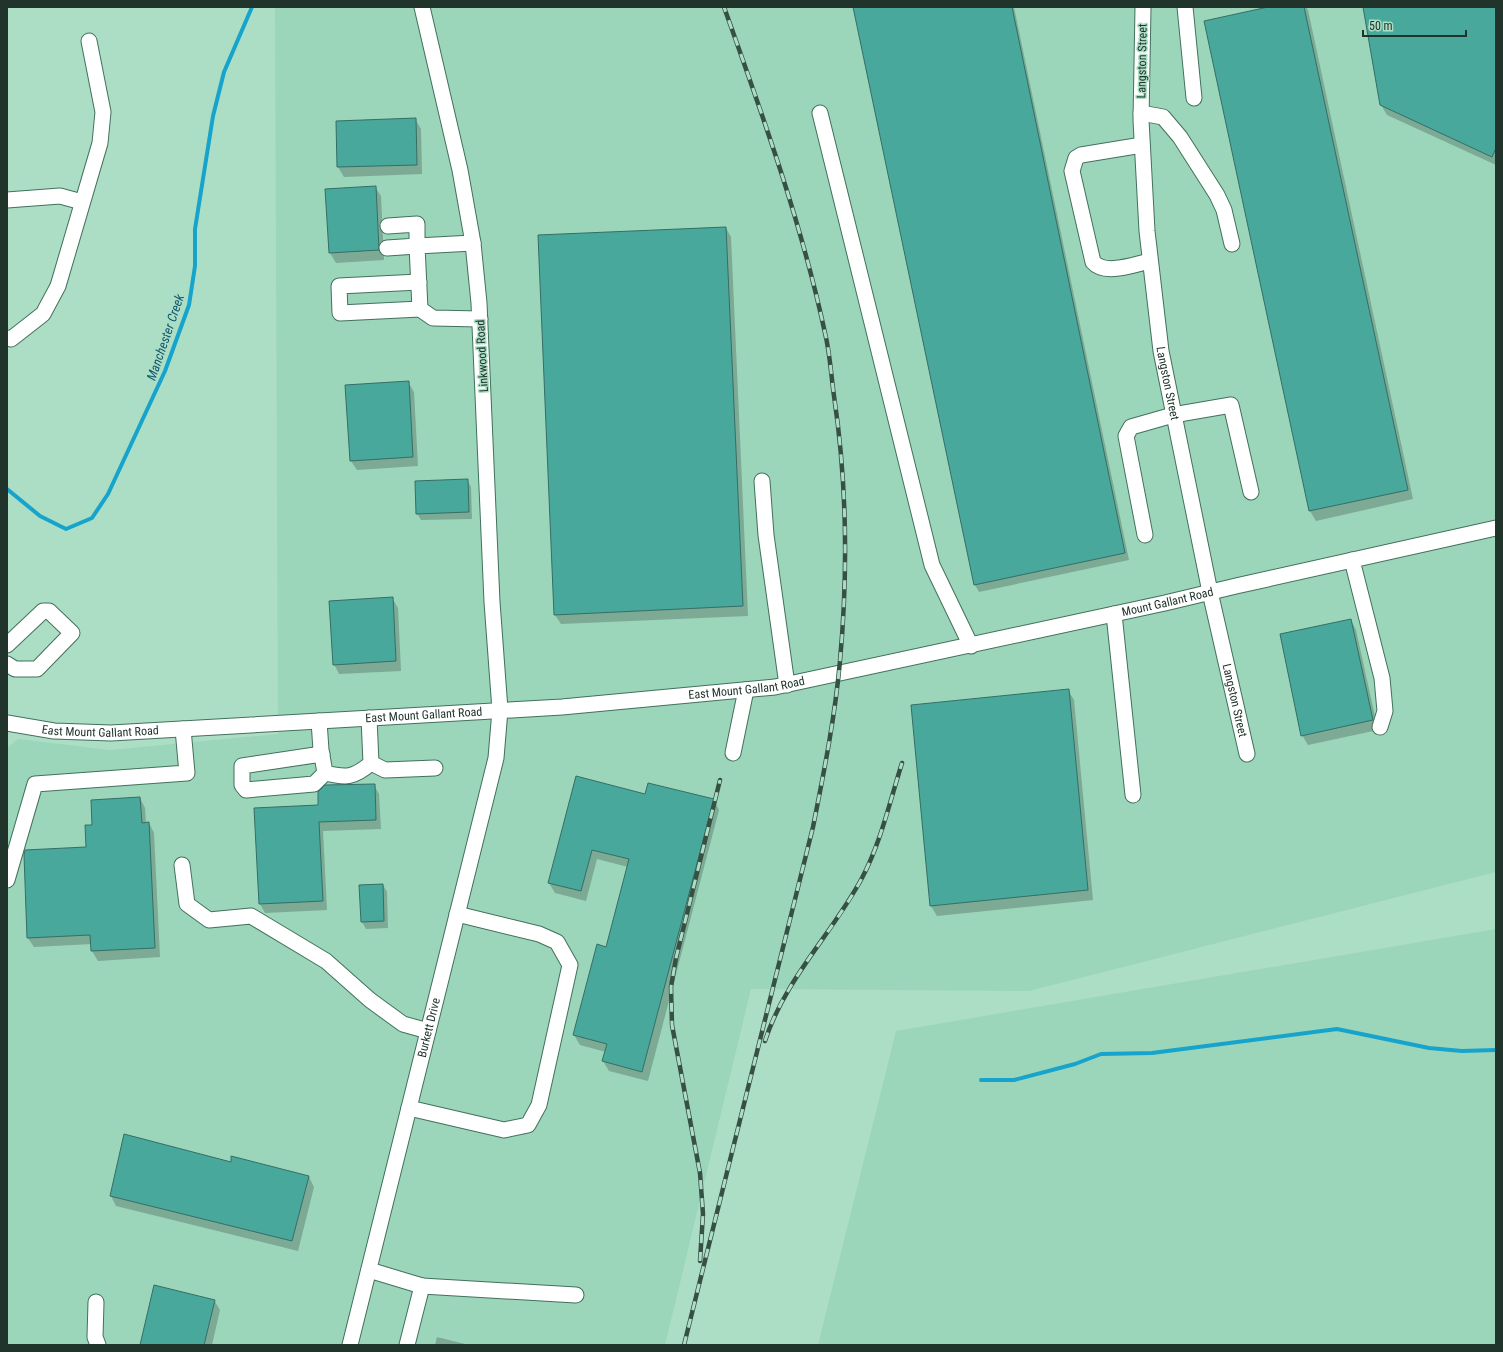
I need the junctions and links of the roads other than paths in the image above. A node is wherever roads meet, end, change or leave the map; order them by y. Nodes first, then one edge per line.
1 (422, 7) edge
2 (1143, 7) edge
3 (1185, 7) edge
4 (89, 41) dead end
5 (1194, 98) dead end
6 (820, 112) dead end
7 (1141, 113) junction
8 (1142, 145) junction
9 (7, 200) edge
10 (82, 202) junction
11 (388, 226) dead end
12 (473, 243) junction
13 (1232, 244) dead end
14 (417, 246) junction
15 (387, 248) dead end
16 (1150, 261) junction
17 (419, 282) junction
18 (420, 309) junction
19 (480, 319) junction
20 (7, 338) edge
21 (1173, 415) junction
22 (762, 481) dead end
23 (1251, 492) dead end
24 (1496, 528) edge
25 (1145, 535) dead end
26 (1352, 560) junction
27 (1210, 592) junction
28 (1114, 614) junction
29 (7, 645) edge
30 (971, 646) junction
31 (7, 664) edge
32 (838, 674) joint
33 (787, 685) junction
34 (746, 690) junction
35 (500, 710) junction
36 (369, 718) junction
37 (319, 721) junction
38 (7, 723) edge
39 (1380, 727) dead end
40 (183, 729) junction
41 (733, 753) dead end
42 (322, 754) junction
43 (1247, 754) dead end
44 (370, 763) junction
45 (435, 768) dead end
46 (325, 773) junction
47 (1133, 795) dead end
48 (182, 865) dead end
49 (7, 880) edge
50 (457, 914) junction
51 (428, 1031) junction
52 (409, 1108) junction
53 (369, 1270) junction
54 (422, 1286) junction
55 (576, 1295) dead end
56 (96, 1302) dead end
57 (98, 1345) edge
58 (350, 1345) edge
59 (407, 1345) edge

1 - 12 street, Linkwood Road
2 - 7 street, Langston Street
3 - 5 street
4 - 10 street
6 - 30 street
7 - 8 street, Langston Street
7 - 13 street
8 - 16 street, Langston Street
8 - 16 street
9 - 10 street
10 - 20 street
11 - 14 street
12 - 14 street
12 - 19 street, Linkwood Road
14 - 15 street
14 - 17 street
16 - 21 street, Langston Street
17 - 18 street
17 - 18 street
18 - 19 street
19 - 35 street, Linkwood Road
21 - 23 street
21 - 25 street
21 - 27 street, Langston Street
22 - 33 street
24 - 26 street, Mount Gallant Road
26 - 27 street, Mount Gallant Road
26 - 39 street
27 - 28 street, Mount Gallant Road
27 - 43 street, Langston Street
28 - 30 street, Mount Gallant Road
28 - 47 street
29 - 31 street
30 - 32 street, Mount Gallant Road
32 - 33 street, East Mount Gallant Road
33 - 34 street, East Mount Gallant Road
34 - 35 street, East Mount Gallant Road
34 - 41 street
35 - 36 street, East Mount Gallant Road
35 - 50 street, Burkett Drive
36 - 37 street, East Mount Gallant Road
36 - 44 street
37 - 40 street, East Mount Gallant Road
37 - 42 street
38 - 40 street, East Mount Gallant Road
40 - 49 street
42 - 46 street
42 - 46 street
44 - 45 street
44 - 46 street
48 - 51 street
50 - 51 street, Burkett Drive
50 - 52 street
51 - 52 street, Burkett Drive
52 - 53 street, Burkett Drive
53 - 54 street
53 - 58 street, Burkett Drive
54 - 55 street
54 - 59 street
56 - 57 street

